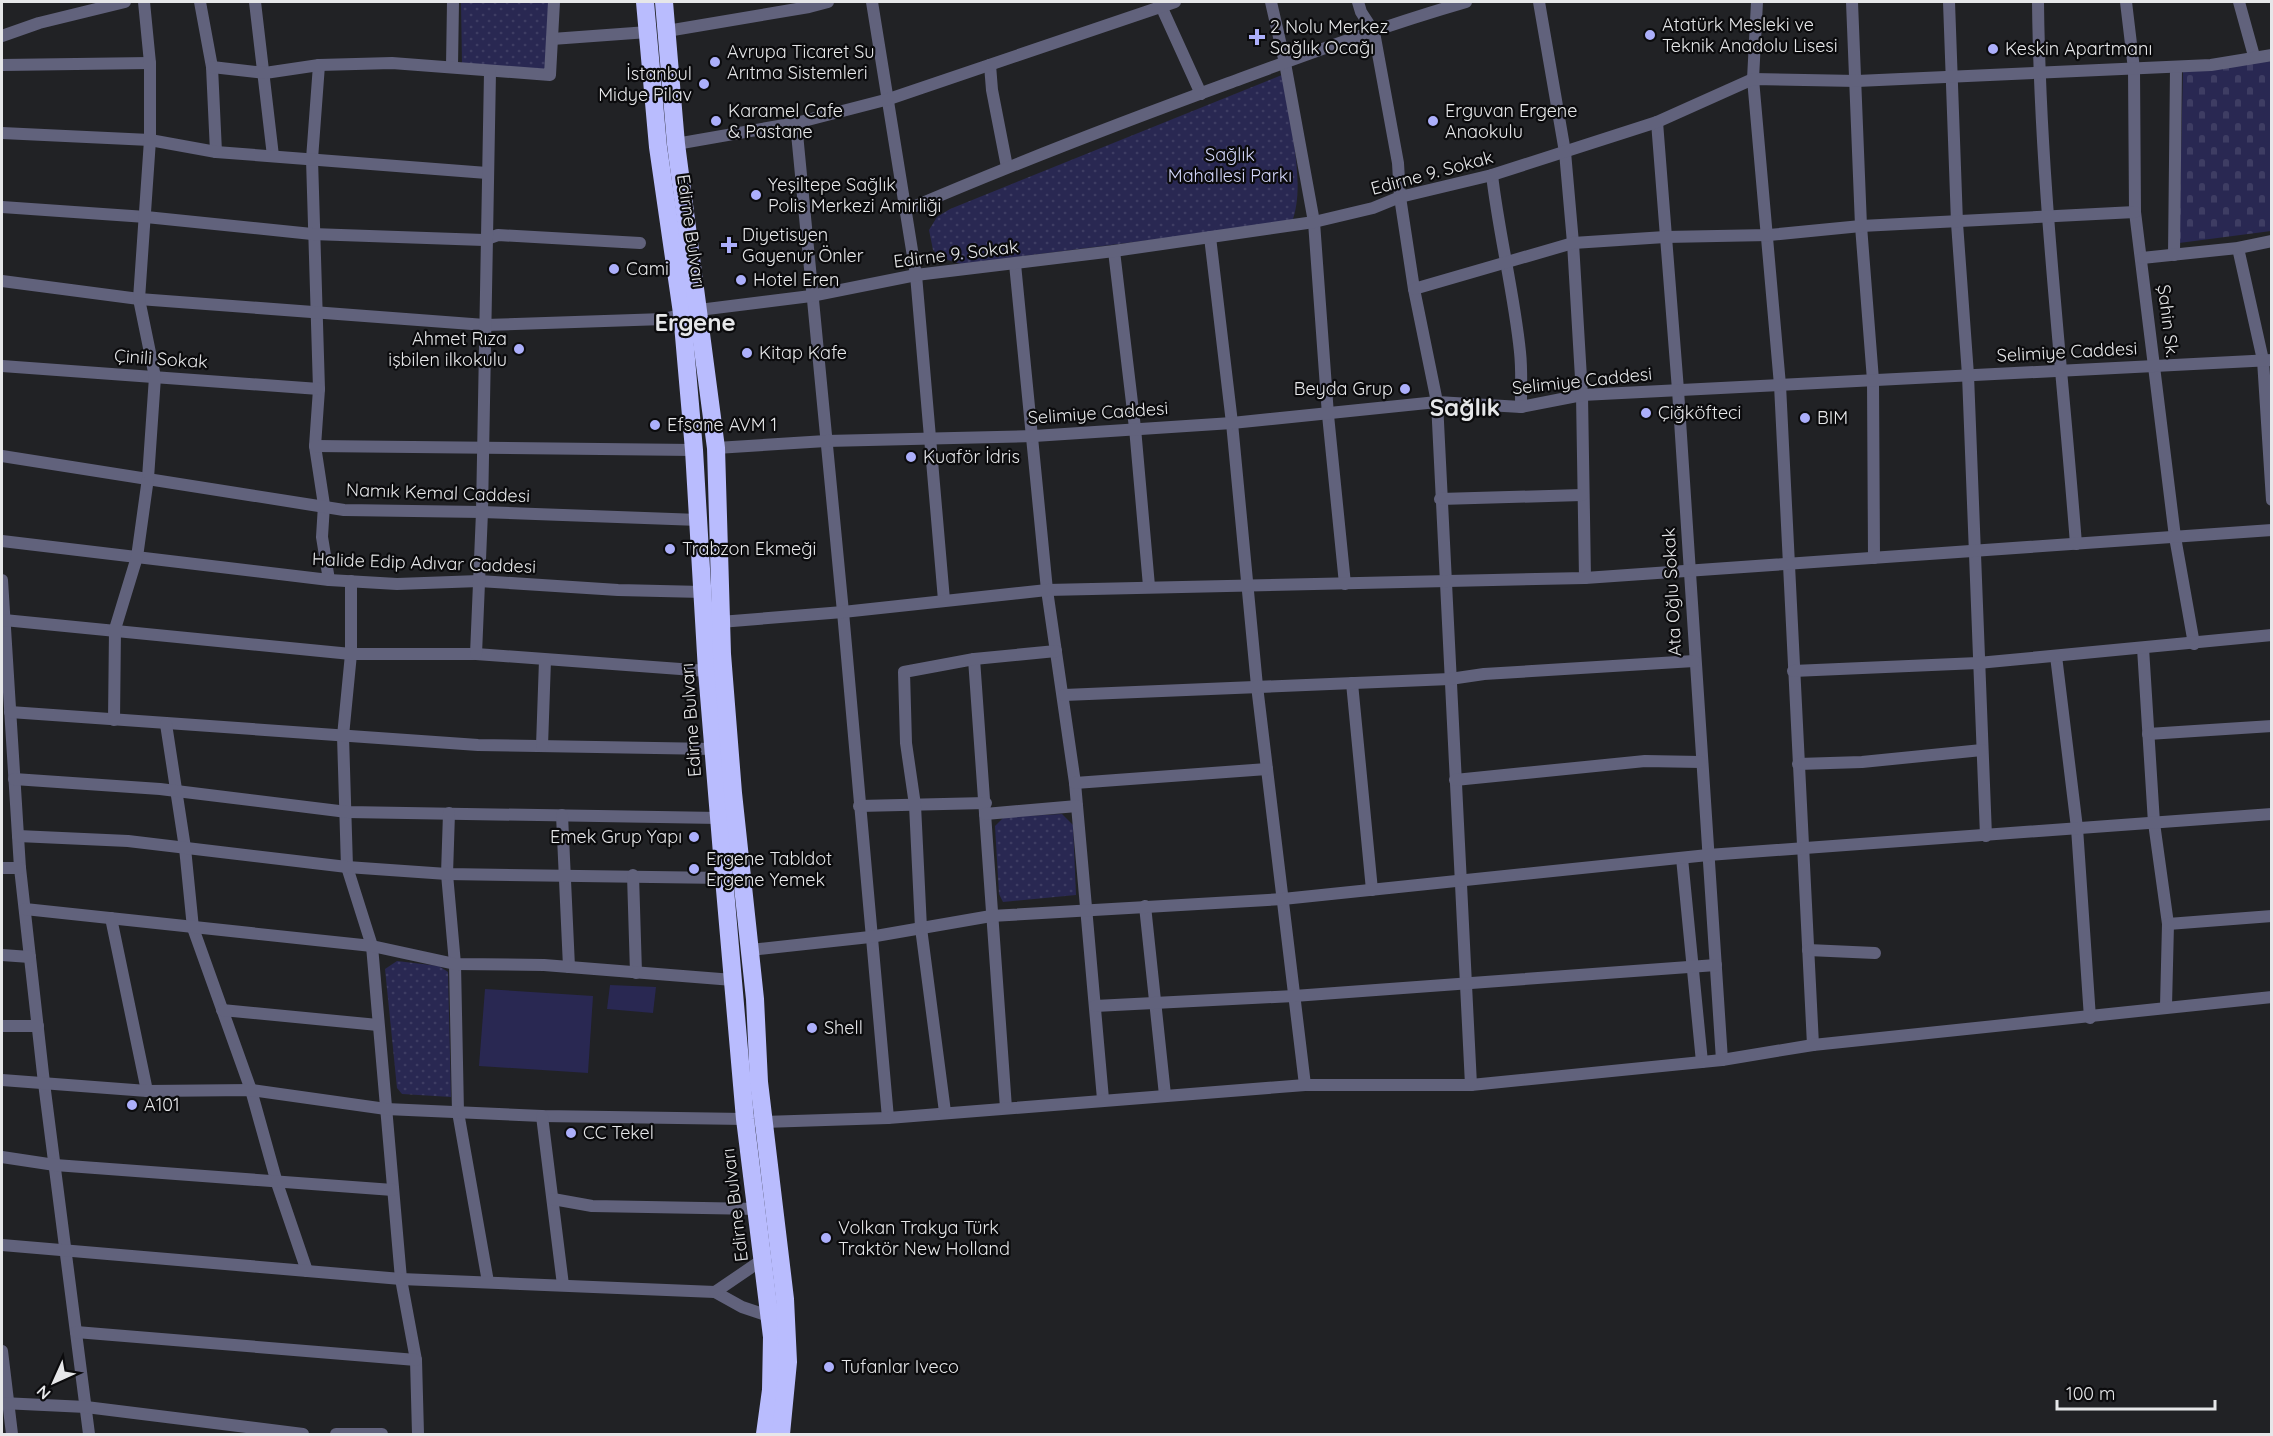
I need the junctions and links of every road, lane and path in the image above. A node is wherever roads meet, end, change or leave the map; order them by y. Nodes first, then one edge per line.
1 (125, 2) edge
2 (144, 2) edge
3 (200, 2) edge
4 (255, 2) edge
5 (453, 2) edge
6 (554, 2) edge
7 (645, 2) edge
8 (664, 2) edge
9 (828, 2) edge
10 (872, 2) edge
11 (1174, 2) edge
12 (1271, 2) edge
13 (1358, 2) edge
14 (1466, 2) edge
15 (1539, 2) edge
16 (1757, 2) edge
17 (1852, 2) edge
18 (1949, 2) edge
19 (2038, 2) edge
20 (2126, 2) edge
21 (2239, 2) edge
22 (1161, 6) junction
23 (667, 31) junction
24 (648, 32) junction
25 (1374, 32) junction
26 (2, 36) edge
27 (552, 39) junction
28 (2271, 55) edge
29 (2253, 56) junction
30 (150, 63) junction
31 (1286, 63) junction
32 (990, 64) junction
33 (2, 65) edge
34 (319, 65) junction
35 (452, 66) junction
36 (212, 67) junction
37 (2176, 67) junction
38 (2134, 69) junction
39 (490, 72) junction
40 (264, 73) junction
41 (2039, 73) junction
42 (1952, 77) junction
43 (1753, 79) junction
44 (1857, 81) junction
45 (1201, 94) junction
46 (889, 99) junction
47 (1657, 122) junction
48 (796, 123) junction
49 (2, 133) edge
50 (150, 140) junction
51 (676, 144) junction
52 (216, 152) junction
53 (1565, 152) junction
54 (273, 156) junction
55 (312, 159) junction
56 (1007, 167) junction
57 (487, 172) junction
58 (1492, 175) junction
59 (1400, 197) junction
60 (2, 207) edge
61 (906, 210) junction
62 (2135, 212) junction
63 (146, 217) junction
64 (2048, 217) junction
65 (1314, 222) junction
66 (1957, 223) junction
67 (1861, 226) junction
68 (312, 234) junction
69 (1769, 235) junction
70 (1210, 237) junction
71 (1665, 237) junction
72 (484, 240) junction
73 (2271, 241) edge
74 (640, 243) dead end
75 (1573, 243) junction
76 (2238, 248) junction
77 (1114, 251) junction
78 (2174, 255) junction
79 (2142, 258) junction
80 (1507, 261) junction
81 (1015, 264) junction
82 (916, 275) junction
83 (2, 281) edge
84 (1414, 289) junction
85 (811, 296) junction
86 (139, 299) junction
87 (317, 312) junction
88 (691, 312) junction
89 (485, 325) junction
90 (2267, 360) edge
91 (2, 366) edge
92 (2156, 366) junction
93 (2062, 370) junction
94 (1968, 375) junction
95 (154, 377) junction
96 (1873, 380) junction
97 (1780, 385) junction
98 (319, 389) junction
99 (1678, 390) junction
100 (1582, 395) junction
101 (1437, 402) junction
102 (1521, 407) junction
103 (1328, 415) junction
104 (1232, 423) junction
105 (1135, 428) junction
106 (1034, 436) junction
107 (826, 441) junction
108 (931, 441) junction
109 (315, 446) junction
110 (482, 447) junction
111 (716, 448) junction
112 (694, 450) junction
113 (2, 456) edge
114 (148, 478) junction
115 (1582, 495) junction
116 (1440, 499) junction
117 (2271, 500) edge
118 (324, 506) junction
119 (482, 512) junction
120 (699, 520) junction
121 (2271, 530) edge
122 (2175, 537) junction
123 (2, 541) edge
124 (2076, 544) junction
125 (1974, 551) junction
126 (137, 557) junction
127 (1874, 558) junction
128 (1788, 564) junction
129 (1689, 570) junction
130 (1585, 578) junction
131 (2, 580) edge
132 (329, 580) junction
133 (351, 581) junction
134 (479, 581) junction
135 (1446, 581) junction
136 (1345, 584) junction
137 (1246, 585) junction
138 (1149, 586) junction
139 (1047, 590) junction
140 (703, 592) junction
141 (944, 600) junction
142 (843, 612) junction
143 (3, 613) edge
144 (720, 622) junction
145 (115, 629) junction
146 (2271, 635) edge
147 (2194, 644) junction
148 (2143, 648) junction
149 (1056, 651) junction
150 (351, 654) junction
151 (476, 654) junction
152 (2056, 656) junction
153 (974, 659) junction
154 (545, 660) junction
155 (1694, 661) junction
156 (1978, 663) junction
157 (707, 671) junction
158 (1793, 671) junction
159 (4, 676) edge
160 (1450, 679) junction
161 (1352, 683) junction
162 (1257, 686) junction
163 (1064, 695) junction
164 (10, 712) junction
165 (114, 720) junction
166 (166, 724) junction
167 (2271, 726) edge
168 (2148, 734) junction
169 (6, 735) edge
170 (343, 736) junction
171 (542, 746) junction
172 (714, 749) junction
173 (1982, 750) junction
174 (1701, 762) junction
175 (1798, 764) junction
176 (1268, 769) junction
177 (1455, 780) junction
178 (1076, 783) junction
179 (15, 784) junction
180 (2, 788) edge
181 (174, 791) junction
182 (915, 805) junction
183 (859, 806) junction
184 (1077, 806) junction
185 (986, 808) junction
186 (347, 812) junction
187 (449, 813) junction
188 (2271, 814) edge
189 (562, 815) junction
190 (719, 818) junction
191 (2154, 823) junction
192 (2077, 828) junction
193 (18, 836) junction
194 (1986, 836) junction
195 (1803, 846) junction
196 (185, 848) junction
197 (1708, 855) junction
198 (1682, 858) junction
199 (347, 867) junction
200 (2, 868) edge
201 (20, 868) junction
202 (447, 874) junction
203 (633, 875) junction
204 (564, 877) junction
205 (724, 878) junction
206 (1460, 882) junction
207 (1372, 890) junction
208 (1283, 899) junction
209 (1145, 906) junction
210 (25, 909) junction
211 (1086, 909) junction
212 (991, 916) junction
213 (2271, 916) edge
214 (111, 918) junction
215 (2168, 924) junction
216 (193, 928) junction
217 (921, 928) junction
218 (870, 937) junction
219 (372, 946) junction
220 (750, 950) junction
221 (1808, 950) junction
222 (1875, 953) dead end
223 (2, 955) edge
224 (30, 957) junction
225 (455, 964) junction
226 (1716, 965) junction
227 (569, 967) junction
228 (1694, 967) junction
229 (636, 973) junction
230 (733, 980) junction
231 (1466, 984) junction
232 (1294, 996) junction
233 (2271, 997) edge
234 (1155, 1001) junction
235 (1095, 1006) junction
236 (2166, 1006) junction
237 (222, 1010) junction
238 (2090, 1018) junction
239 (378, 1025) junction
240 (2, 1026) edge
241 (38, 1026) junction
242 (1813, 1045) junction
243 (1722, 1060) junction
244 (1702, 1062) junction
245 (2, 1080) edge
246 (44, 1083) junction
247 (1305, 1084) junction
248 (1471, 1085) junction
249 (251, 1090) junction
250 (147, 1091) junction
251 (1165, 1095) junction
252 (1103, 1099) junction
253 (1006, 1108) junction
254 (386, 1109) junction
255 (458, 1112) junction
256 (945, 1112) junction
257 (542, 1116) junction
258 (888, 1118) junction
259 (745, 1119) junction
260 (763, 1122) junction
261 (2, 1156) edge
262 (55, 1165) junction
263 (277, 1183) junction
264 (393, 1190) junction
265 (552, 1199) junction
266 (758, 1209) junction
267 (2, 1245) edge
268 (66, 1251) junction
269 (762, 1260) junction
270 (307, 1271) junction
271 (401, 1278) junction
272 (488, 1282) junction
273 (563, 1285) junction
274 (715, 1292) junction
275 (769, 1316) junction
276 (76, 1332) junction
277 (2, 1351) edge
278 (416, 1360) junction
279 (5, 1403) edge
280 (86, 1407) junction
281 (12, 1434) edge
282 (89, 1434) edge
283 (303, 1434) edge
284 (336, 1434) edge
285 (361, 1434) edge
286 (382, 1434) edge
287 (418, 1434) edge
288 (765, 1434) edge
289 (781, 1434) edge

1 - 26 street
2 - 30 street
3 - 36 street
4 - 40 street
5 - 35 street
6 - 27 street
7 - 24 highway, Edirne Bulvarı
8 - 23 highway, Edirne Bulvarı
9 - 23 street
10 - 46 street
11 - 22 street
12 - 31 street
13 - 25 street
14 - 25 street
15 - 53 street
16 - 43 street
17 - 44 street
18 - 42 street
19 - 41 street
20 - 38 street, Şahin Sk.
21 - 29 street
22 - 32 street
22 - 45 street
23 - 51 highway, Edirne Bulvarı
24 - 27 street
24 - 88 highway, Edirne Bulvarı
25 - 31 street
25 - 59 street
27 - 39 street
28 - 29 street, Edirne 9. Sokak
29 - 37 street, Edirne 9. Sokak
30 - 33 street
30 - 50 street
31 - 45 street
31 - 65 street
32 - 46 street
32 - 56 street
34 - 35 street
34 - 40 street
34 - 55 street
35 - 39 street
36 - 40 street
36 - 52 street
37 - 38 street, Edirne 9. Sokak
37 - 78 street
38 - 41 street, Edirne 9. Sokak
38 - 62 street, Şahin Sk.
39 - 57 street
40 - 54 street
41 - 42 street, Edirne 9. Sokak
41 - 64 street
42 - 44 street, Edirne 9. Sokak
42 - 66 street
43 - 44 street, Edirne 9. Sokak
43 - 47 street, Edirne 9. Sokak
43 - 69 street
44 - 67 street
45 - 56 street
46 - 48 street
46 - 61 street
47 - 53 street, Edirne 9. Sokak
47 - 71 street, Ata Oğlu Sokak
48 - 51 street
48 - 85 street
49 - 50 street
50 - 52 street
50 - 63 street
51 - 88 highway, Edirne Bulvarı
52 - 54 street
53 - 58 street, Edirne 9. Sokak
53 - 75 street
54 - 55 street
55 - 57 street
55 - 68 street
56 - 61 street
57 - 72 street
58 - 59 street, Edirne 9. Sokak
58 - 80 street
59 - 65 street, Edirne 9. Sokak
59 - 84 street
60 - 63 street
61 - 82 street
62 - 64 street
62 - 79 street, Şahin Sk.
63 - 68 street
63 - 86 street
64 - 66 street
64 - 93 street
65 - 70 street, Edirne 9. Sokak
65 - 103 street
66 - 67 street
66 - 94 street
67 - 69 street
67 - 96 street
68 - 72 street
68 - 87 street
69 - 71 street
69 - 97 street
70 - 77 street, Edirne 9. Sokak
70 - 104 street
71 - 75 street
71 - 99 street, Ata Oğlu Sokak
72 - 74 street
72 - 89 street
73 - 76 street
75 - 80 street
75 - 100 street
76 - 78 street
76 - 90 street
77 - 81 street, Edirne 9. Sokak
77 - 105 street
78 - 79 street
79 - 92 street, Şahin Sk.
80 - 84 street
80 - 102 street
81 - 82 street, Edirne 9. Sokak
81 - 106 street
82 - 85 street, Edirne 9. Sokak
82 - 108 street
83 - 86 street, Edirne 9. Sokak
84 - 101 street
85 - 88 street, Edirne 9. Sokak
85 - 107 street
86 - 87 street, Edirne 9. Sokak
86 - 95 street
87 - 89 street, Edirne 9. Sokak
87 - 98 street
88 - 89 street, Edirne 9. Sokak
88 - 111 highway, Edirne Bulvarı
88 - 112 highway, Edirne Bulvarı
89 - 110 street
90 - 92 street, Selimiye Caddesi
90 - 117 street
91 - 95 street, Çinili Sokak
92 - 93 street, Selimiye Caddesi
92 - 122 street, Şahin Sk.
93 - 94 street, Selimiye Caddesi
93 - 124 street
94 - 96 street, Selimiye Caddesi
94 - 125 street
95 - 98 street, Çinili Sokak
95 - 114 street
96 - 97 street, Selimiye Caddesi
96 - 127 street
97 - 99 street, Selimiye Caddesi
97 - 128 street
98 - 109 street
99 - 100 street, Selimiye Caddesi
99 - 129 street, Ata Oğlu Sokak
100 - 102 street, Selimiye Caddesi
100 - 115 street
101 - 102 street, Selimiye Caddesi
101 - 103 street, Selimiye Caddesi
101 - 116 street
103 - 104 street, Selimiye Caddesi
103 - 136 street
104 - 105 street, Selimiye Caddesi
104 - 137 street
105 - 106 street, Selimiye Caddesi
105 - 138 street
106 - 108 street, Selimiye Caddesi
106 - 139 street
107 - 108 street, Selimiye Caddesi
107 - 111 street, Selimiye Caddesi
107 - 142 street
108 - 141 street
109 - 110 street
109 - 118 street
110 - 112 street
110 - 119 street
111 - 144 highway, Edirne Bulvarı
112 - 120 highway, Edirne Bulvarı
113 - 114 street, Namık Kemal Caddesi
114 - 118 street, Namık Kemal Caddesi
114 - 126 street
115 - 116 street
115 - 130 street
116 - 135 street
118 - 119 street, Namık Kemal Caddesi
118 - 132 street
119 - 120 street, Namık Kemal Caddesi
119 - 134 street
120 - 140 highway, Edirne Bulvarı
121 - 122 street
122 - 124 street
122 - 147 street, Şahin Sk.
123 - 126 street, Halide Edip Adıvar Caddesi
124 - 125 street
125 - 127 street
125 - 156 street
126 - 132 street, Halide Edip Adıvar Caddesi
126 - 145 street
127 - 128 street
128 - 129 street
128 - 158 street
129 - 130 street
129 - 155 street, Ata Oğlu Sokak
130 - 135 street
131 - 143 street
132 - 133 street, Halide Edip Adıvar Caddesi
133 - 134 street, Halide Edip Adıvar Caddesi
133 - 150 street
134 - 140 street, Halide Edip Adıvar Caddesi
134 - 151 street
135 - 136 street
135 - 160 street
136 - 137 street
137 - 138 street
137 - 162 street
138 - 139 street
139 - 141 street
139 - 149 street
140 - 157 highway, Edirne Bulvarı
141 - 142 street
142 - 144 street
142 - 183 street
143 - 145 street
143 - 159 street
144 - 220 highway, Edirne Bulvarı
145 - 150 street
145 - 165 street
146 - 147 street
147 - 148 street
148 - 152 street
148 - 168 street
149 - 153 street
149 - 163 street
150 - 151 street
150 - 170 street
151 - 154 street
152 - 156 street
152 - 192 street
153 - 182 street
153 - 185 street
154 - 157 street
154 - 171 street
155 - 160 street
155 - 174 street, Ata Oğlu Sokak
156 - 158 street
156 - 173 street
157 - 172 highway, Edirne Bulvarı
158 - 175 street
159 - 164 street
160 - 161 street
160 - 177 street
161 - 162 street
161 - 207 street
162 - 163 street
162 - 176 street
163 - 178 street
164 - 165 street
164 - 169 street
165 - 166 street
166 - 170 street
166 - 181 street
167 - 168 street
168 - 191 street
169 - 179 street
170 - 171 street
170 - 186 street
171 - 172 street
172 - 190 highway, Edirne Bulvarı
173 - 175 street
173 - 194 street
174 - 177 street
174 - 197 street, Ata Oğlu Sokak
175 - 195 street
176 - 178 street
176 - 208 street
177 - 206 street
178 - 184 street
179 - 180 street
179 - 181 street
179 - 193 street
181 - 186 street
181 - 196 street
182 - 183 street
182 - 185 street
182 - 217 street
183 - 218 street
184 - 185 street
184 - 211 street
185 - 212 street
186 - 187 street
186 - 199 street
187 - 189 street
187 - 202 street
188 - 191 street
189 - 190 street
189 - 204 street
190 - 205 highway, Edirne Bulvarı
191 - 192 street
191 - 215 street
192 - 194 street
192 - 238 street
193 - 196 street
193 - 201 street
194 - 195 street
195 - 197 street
195 - 221 street
196 - 199 street
196 - 216 street
197 - 198 street
197 - 226 street, Ata Oğlu Sokak
198 - 206 street
198 - 228 street
199 - 202 street
199 - 219 street
200 - 201 street
201 - 210 street
202 - 204 street
202 - 225 street
203 - 204 street
203 - 205 street
203 - 229 street
204 - 227 street
205 - 230 highway, Edirne Bulvarı
206 - 207 street
206 - 231 street
207 - 208 street
208 - 209 street
208 - 232 street
209 - 211 street
209 - 234 street
210 - 214 street
210 - 224 street
211 - 212 street
211 - 235 street
212 - 217 street
212 - 253 street
213 - 215 street
214 - 216 street
214 - 250 street
215 - 236 street
216 - 219 street
216 - 237 street
217 - 218 street
217 - 256 street
218 - 220 street
218 - 258 street
219 - 225 street
219 - 239 street
220 - 260 highway, Edirne Bulvarı
221 - 222 street
221 - 242 street
223 - 224 street
224 - 241 street
225 - 227 street
225 - 255 street
226 - 228 street
226 - 243 street, Ata Oğlu Sokak
227 - 229 street
228 - 231 street
228 - 244 street
229 - 230 street
230 - 259 highway, Edirne Bulvarı
231 - 232 street
231 - 248 street
232 - 234 street
232 - 247 street
233 - 236 street
234 - 235 street
234 - 251 street
235 - 252 street
236 - 238 street
237 - 239 street
237 - 249 street
238 - 242 street
239 - 254 street
240 - 241 street
241 - 246 street
242 - 243 street
243 - 244 street
244 - 248 street
245 - 246 street
246 - 250 street
246 - 262 street
247 - 248 street
247 - 251 street
249 - 250 street
249 - 254 street
249 - 263 street
251 - 252 street
252 - 253 street
253 - 256 street
254 - 255 street
254 - 264 street
255 - 257 street
255 - 272 street
256 - 258 street
257 - 259 street
257 - 265 street
258 - 260 street
259 - 260 street
259 - 266 highway, Edirne Bulvarı
260 - 289 highway, Edirne Bulvarı
261 - 262 street
262 - 263 street
262 - 268 street
263 - 264 street
263 - 270 street
264 - 271 street
265 - 266 street
265 - 273 street
266 - 269 highway, Edirne Bulvarı
267 - 268 street
268 - 270 street
268 - 276 street
269 - 274 street
269 - 275 highway, Edirne Bulvarı
270 - 271 street
271 - 272 street
271 - 278 street
272 - 273 street
273 - 274 street
274 - 275 street
275 - 288 highway, Edirne Bulvarı
276 - 278 street
276 - 280 street
277 - 279 street
278 - 287 street
279 - 280 street
279 - 281 street
280 - 282 street
280 - 283 street
284 - 285 street
285 - 286 street

